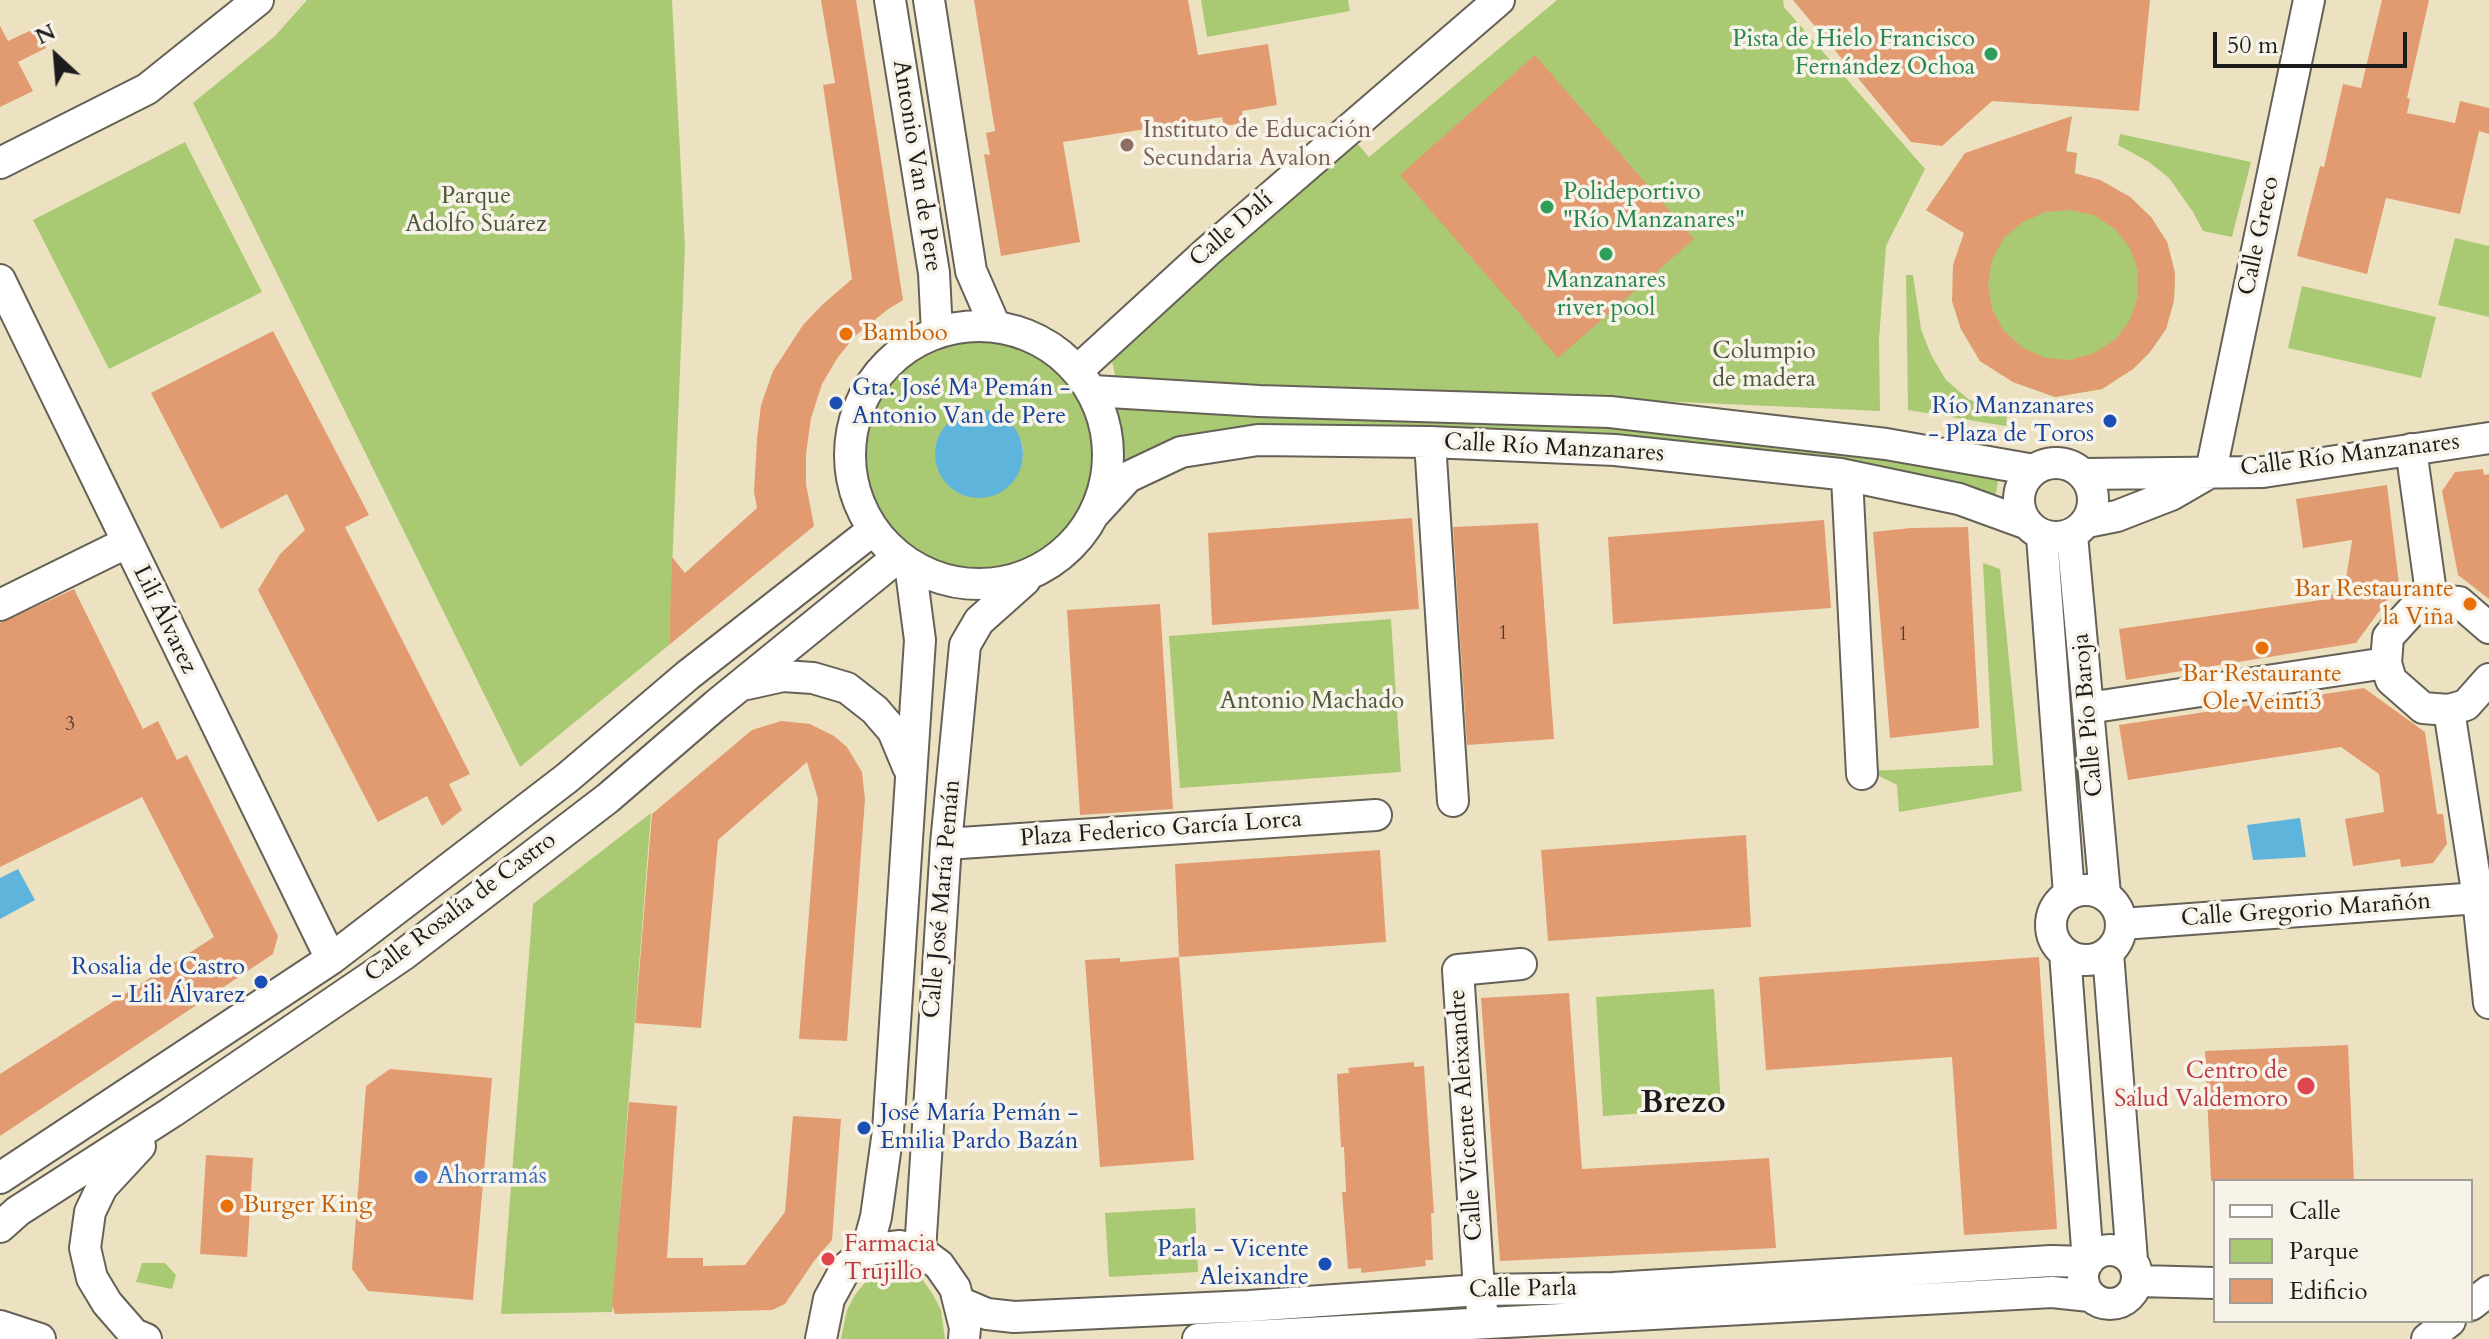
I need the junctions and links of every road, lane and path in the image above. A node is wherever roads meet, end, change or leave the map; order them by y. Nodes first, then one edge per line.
1 (258, 0) edge
2 (890, 0) edge
3 (929, 0) edge
4 (1499, 0) edge
5 (2309, 0) edge
6 (0, 163) edge
7 (0, 280) edge
8 (995, 326) junction
9 (937, 333) junction
10 (1085, 380) junction
11 (2489, 438) edge
12 (1430, 442) junction
13 (2411, 449) junction
14 (2034, 470) junction
15 (2211, 471) junction
16 (2083, 474) junction
17 (1847, 477) junction
18 (1096, 512) junction
19 (2034, 529) junction
20 (2079, 529) junction
21 (873, 530) junction
22 (126, 543) junction
23 (904, 561) junction
24 (1032, 574) junction
25 (2432, 600) junction
26 (0, 605) edge
27 (2489, 628) edge
28 (2386, 663) junction
29 (2489, 679) edge
30 (742, 685) junction
31 (2088, 708) junction
32 (2449, 710) junction
33 (911, 772) junction
34 (1862, 774) dead end
35 (1453, 801) dead end
36 (1376, 815) dead end
37 (946, 844) junction
38 (2069, 894) junction
39 (2105, 894) junction
40 (2484, 896) edge
41 (2122, 924) junction
42 (2065, 953) junction
43 (2108, 953) junction
44 (331, 959) junction
45 (1521, 964) dead end
46 (2489, 1003) edge
47 (172, 1112) junction
48 (0, 1178) edge
49 (0, 1227) edge
50 (867, 1250) junction
51 (920, 1251) junction
52 (2088, 1262) junction
53 (2135, 1270) junction
54 (2213, 1283) edge
55 (1479, 1290) junction
56 (2489, 1291) edge
57 (2090, 1296) junction
58 (961, 1303) junction
59 (2473, 1303) edge
60 (2447, 1323) edge
61 (0, 1326) edge
62 (1654, 1327) edge
63 (1486, 1331) edge
64 (1281, 1336) edge
65 (40, 1339) edge
66 (146, 1339) edge
67 (821, 1339) edge
68 (964, 1339) edge
69 (1198, 1339) edge
70 (2427, 1339) edge

1 - 6 street
2 - 9 street, Antonio Van de Pere
3 - 8 street, Antonio Van de Pere
4 - 10 street, Calle Dalí
5 - 15 street, Calle Greco
7 - 22 street, Lilí Álvarez
8 - 9 street
8 - 10 street
9 - 21 street
10 - 14 street, Calle Río Manzanares
10 - 18 street
11 - 13 street, Calle Río Manzanares
12 - 17 street, Calle Río Manzanares
12 - 18 street, Calle Río Manzanares
12 - 35 street
13 - 15 street, Calle Río Manzanares
13 - 25 street
14 - 16 street
14 - 19 street
15 - 16 street, Calle Río Manzanares
15 - 20 street, Calle Río Manzanares
16 - 20 street
17 - 19 street, Calle Río Manzanares
17 - 34 street
18 - 24 street
19 - 20 street
19 - 38 street, Calle Pío Baroja
20 - 31 street, Calle Pío Baroja
21 - 23 street
21 - 44 street, Calle Rosalía de Castro
22 - 26 street
22 - 44 street, Lilí Álvarez
23 - 24 street
23 - 30 street, Calle Rosalía de Castro
23 - 33 street, Calle José María Pemán
24 - 37 street, Calle José María Pemán
25 - 27 street
25 - 28 street
28 - 31 street
28 - 32 street
29 - 32 street
30 - 33 street
30 - 47 street, Calle Rosalía de Castro
31 - 39 street, Calle Pío Baroja
32 - 40 street
33 - 50 street, Calle José María Pemán
36 - 37 street, Plaza Federico García Lorca
37 - 51 street, Calle José María Pemán
38 - 39 street
38 - 42 street
39 - 41 street
40 - 41 street, Calle Gregorio Marañón
40 - 46 street
41 - 43 street
42 - 43 street
42 - 52 street
43 - 53 street
44 - 48 street, Calle Rosalía de Castro
45 - 55 street, Calle Vicente Aleixandre
47 - 49 street, Calle Rosalía de Castro
47 - 66 street
50 - 51 street
50 - 67 street
51 - 58 street
52 - 53 street
52 - 55 street, Calle Parla
52 - 57 street
53 - 54 street
53 - 57 street
55 - 58 street, Calle Parla
55 - 63 street, Calle Vicente Aleixandre
56 - 59 street
57 - 62 street, Calle Parla
58 - 68 street
60 - 70 street
61 - 65 street
62 - 63 street, Calle Parla
63 - 64 street, Calle Parla
64 - 69 street, Calle Parla

